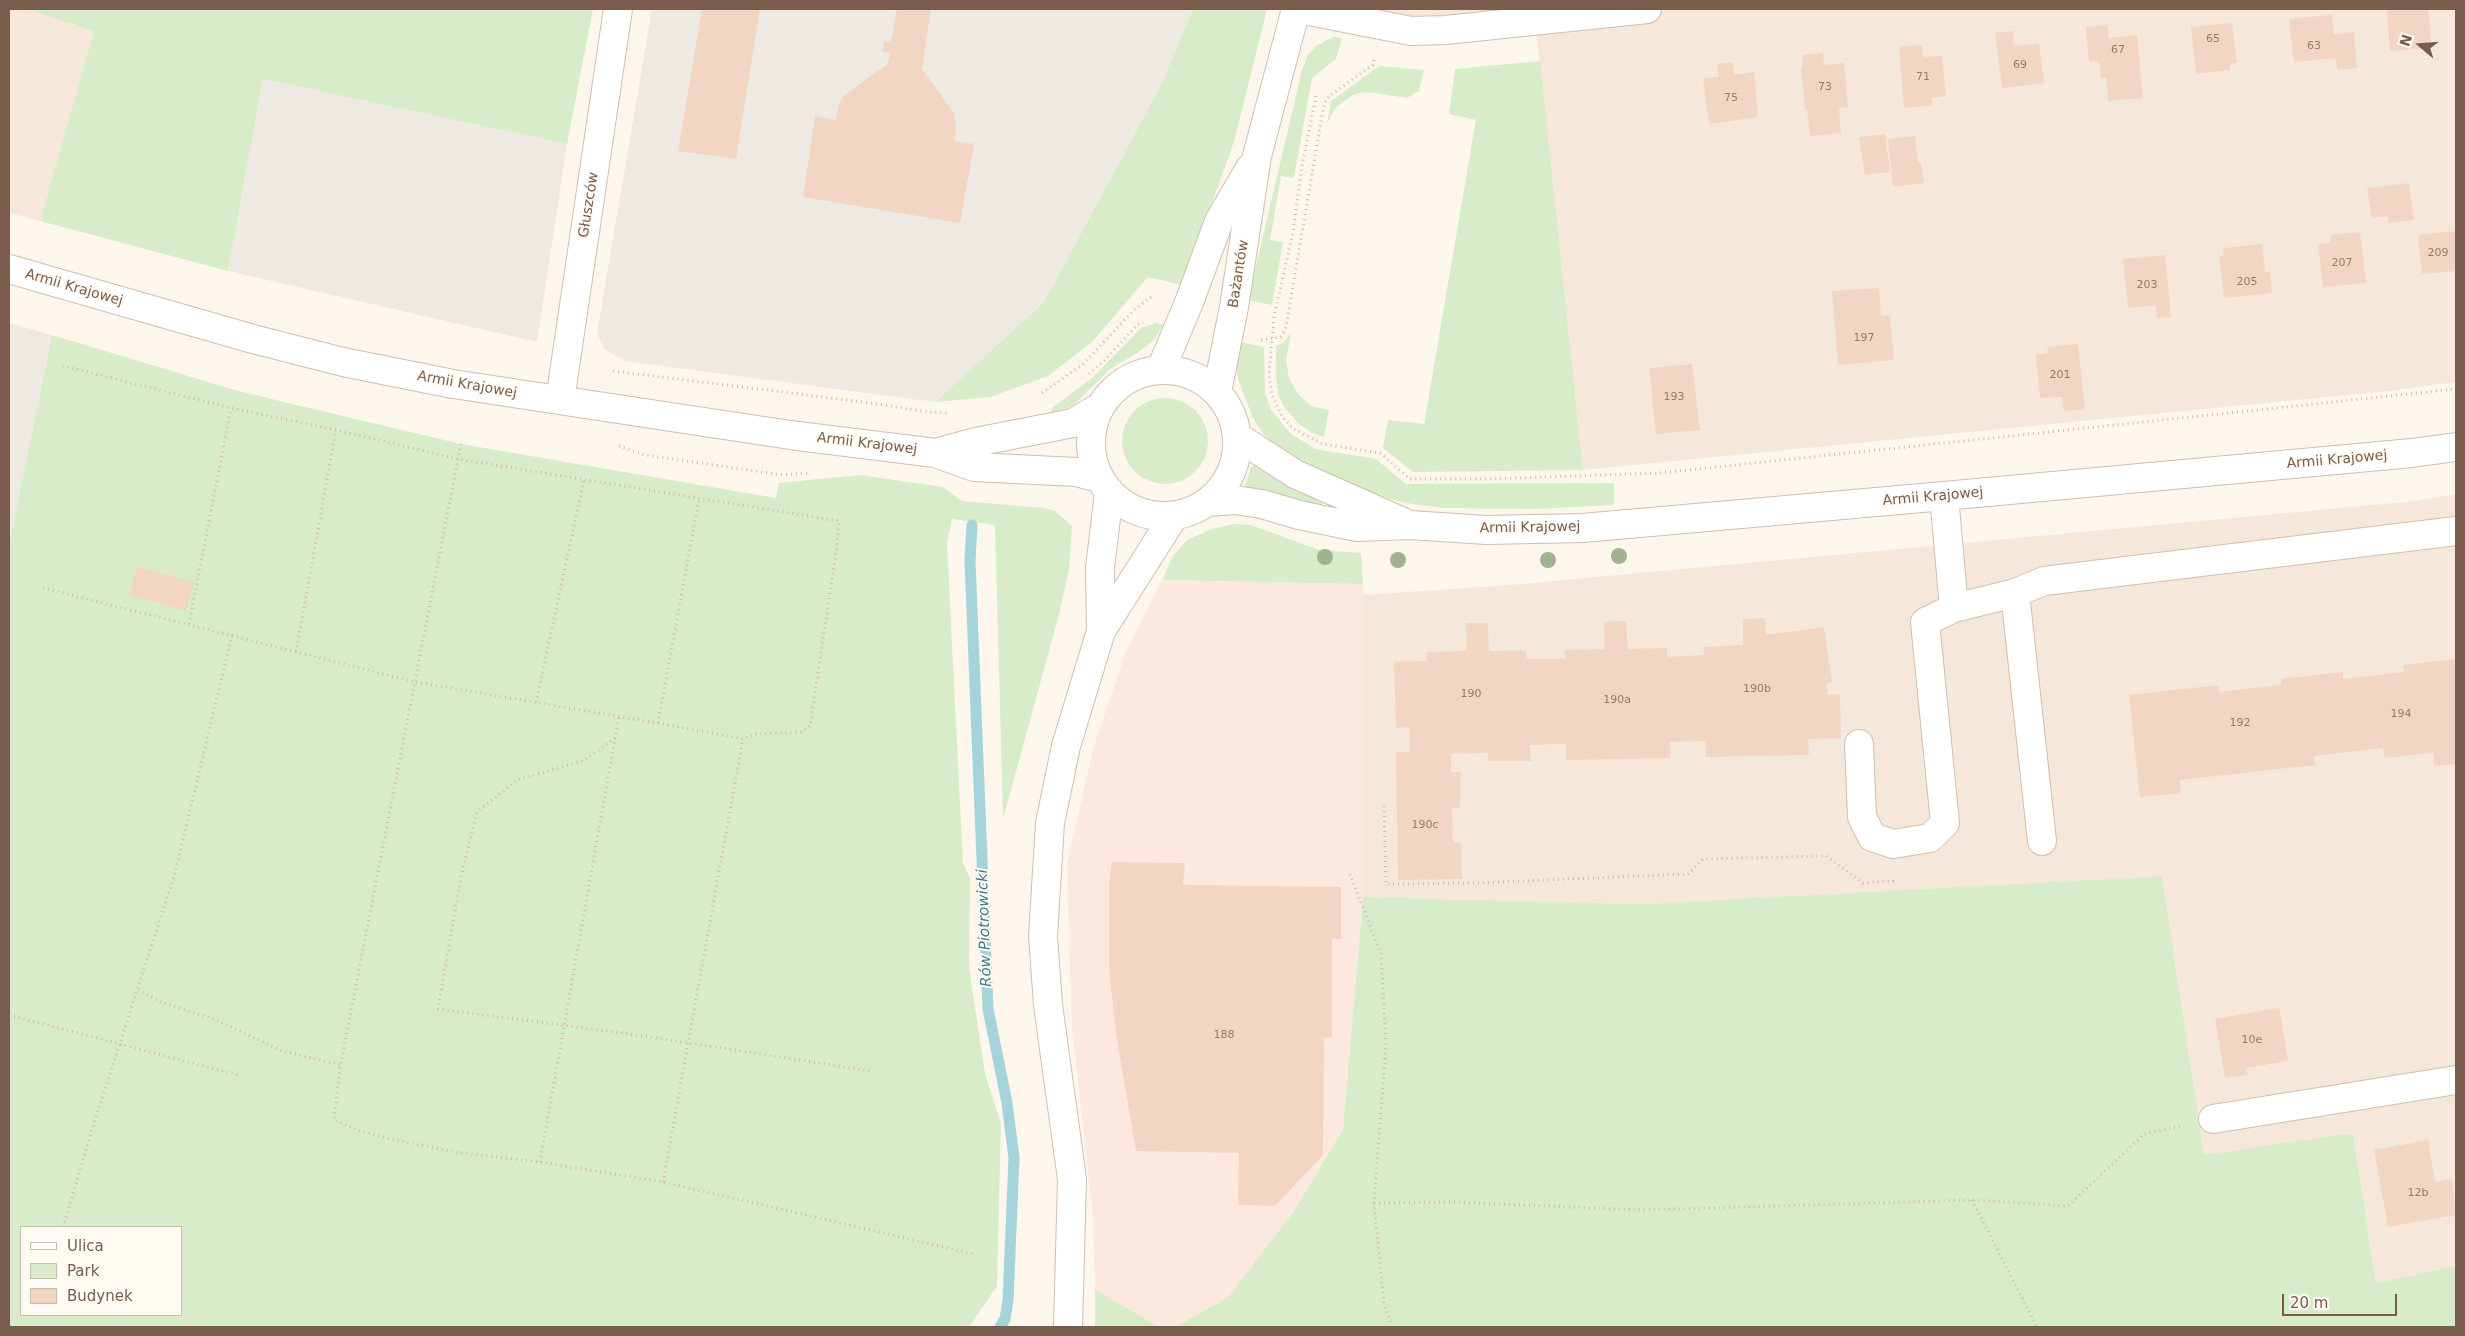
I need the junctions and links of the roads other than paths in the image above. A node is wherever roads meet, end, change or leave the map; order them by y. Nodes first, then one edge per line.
1 (618, 9) edge
2 (1298, 9) edge
3 (1647, 9) edge
4 (1256, 156) junction
5 (9, 269) edge
6 (1161, 369) junction
7 (1217, 392) junction
8 (560, 400) junction
9 (1098, 408) junction
10 (1238, 437) junction
11 (2456, 447) edge
12 (935, 453) junction
13 (1104, 485) junction
14 (1944, 496) junction
15 (1208, 502) junction
16 (1174, 516) junction
17 (1410, 525) junction
18 (2456, 532) edge
19 (2016, 593) junction
20 (1954, 608) junction
21 (1101, 631) junction
22 (1859, 744) dead end
23 (2042, 841) dead end
24 (2456, 1080) edge
25 (2214, 1119) road end
26 (1068, 1327) edge

1 - 8 street, Głuszców
2 - 3 street
2 - 4 street, Bażantów
4 - 6 street, Bażantów
4 - 7 street, Bażantów
5 - 8 street, Armii Krajowej
6 - 7 street
6 - 9 street
7 - 10 street
8 - 12 street, Armii Krajowej
9 - 12 street, Armii Krajowej
9 - 13 street
10 - 15 street
10 - 17 street, Armii Krajowej
11 - 14 street, Armii Krajowej
12 - 13 street, Armii Krajowej
13 - 16 street
13 - 21 street
14 - 17 street, Armii Krajowej
14 - 20 street
15 - 16 street
15 - 17 street, Armii Krajowej
16 - 21 street
18 - 19 street
19 - 20 street
19 - 23 street
20 - 22 street
21 - 26 street
24 - 25 street

